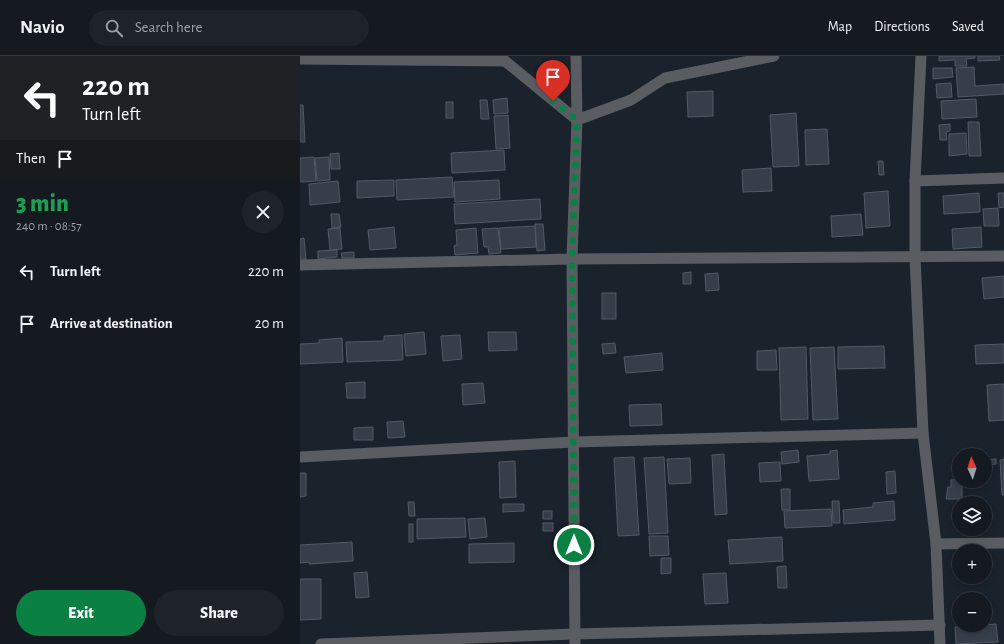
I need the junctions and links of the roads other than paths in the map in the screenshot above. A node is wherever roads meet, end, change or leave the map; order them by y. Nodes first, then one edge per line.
1 (576, 56) edge
2 (774, 56) edge
3 (921, 56) edge
4 (300, 59) edge
5 (577, 120) junction
6 (1004, 178) edge
7 (915, 181) junction
8 (915, 256) junction
9 (1004, 256) edge
10 (572, 259) junction
11 (300, 265) edge
12 (923, 434) junction
13 (574, 442) junction
14 (300, 457) edge
15 (1004, 543) edge
16 (936, 544) junction
17 (940, 626) junction
18 (574, 639) edge
19 (321, 644) edge
20 (940, 644) edge

1 - 5 street
2 - 5 street
3 - 7 street
4 - 5 street
5 - 10 street
6 - 7 street
7 - 8 street
8 - 9 street
8 - 10 street
8 - 12 street
10 - 11 street
10 - 13 street
12 - 13 street
12 - 16 street
13 - 14 street
13 - 18 street
15 - 16 street
16 - 17 street
17 - 18 street
17 - 20 street
18 - 19 street

